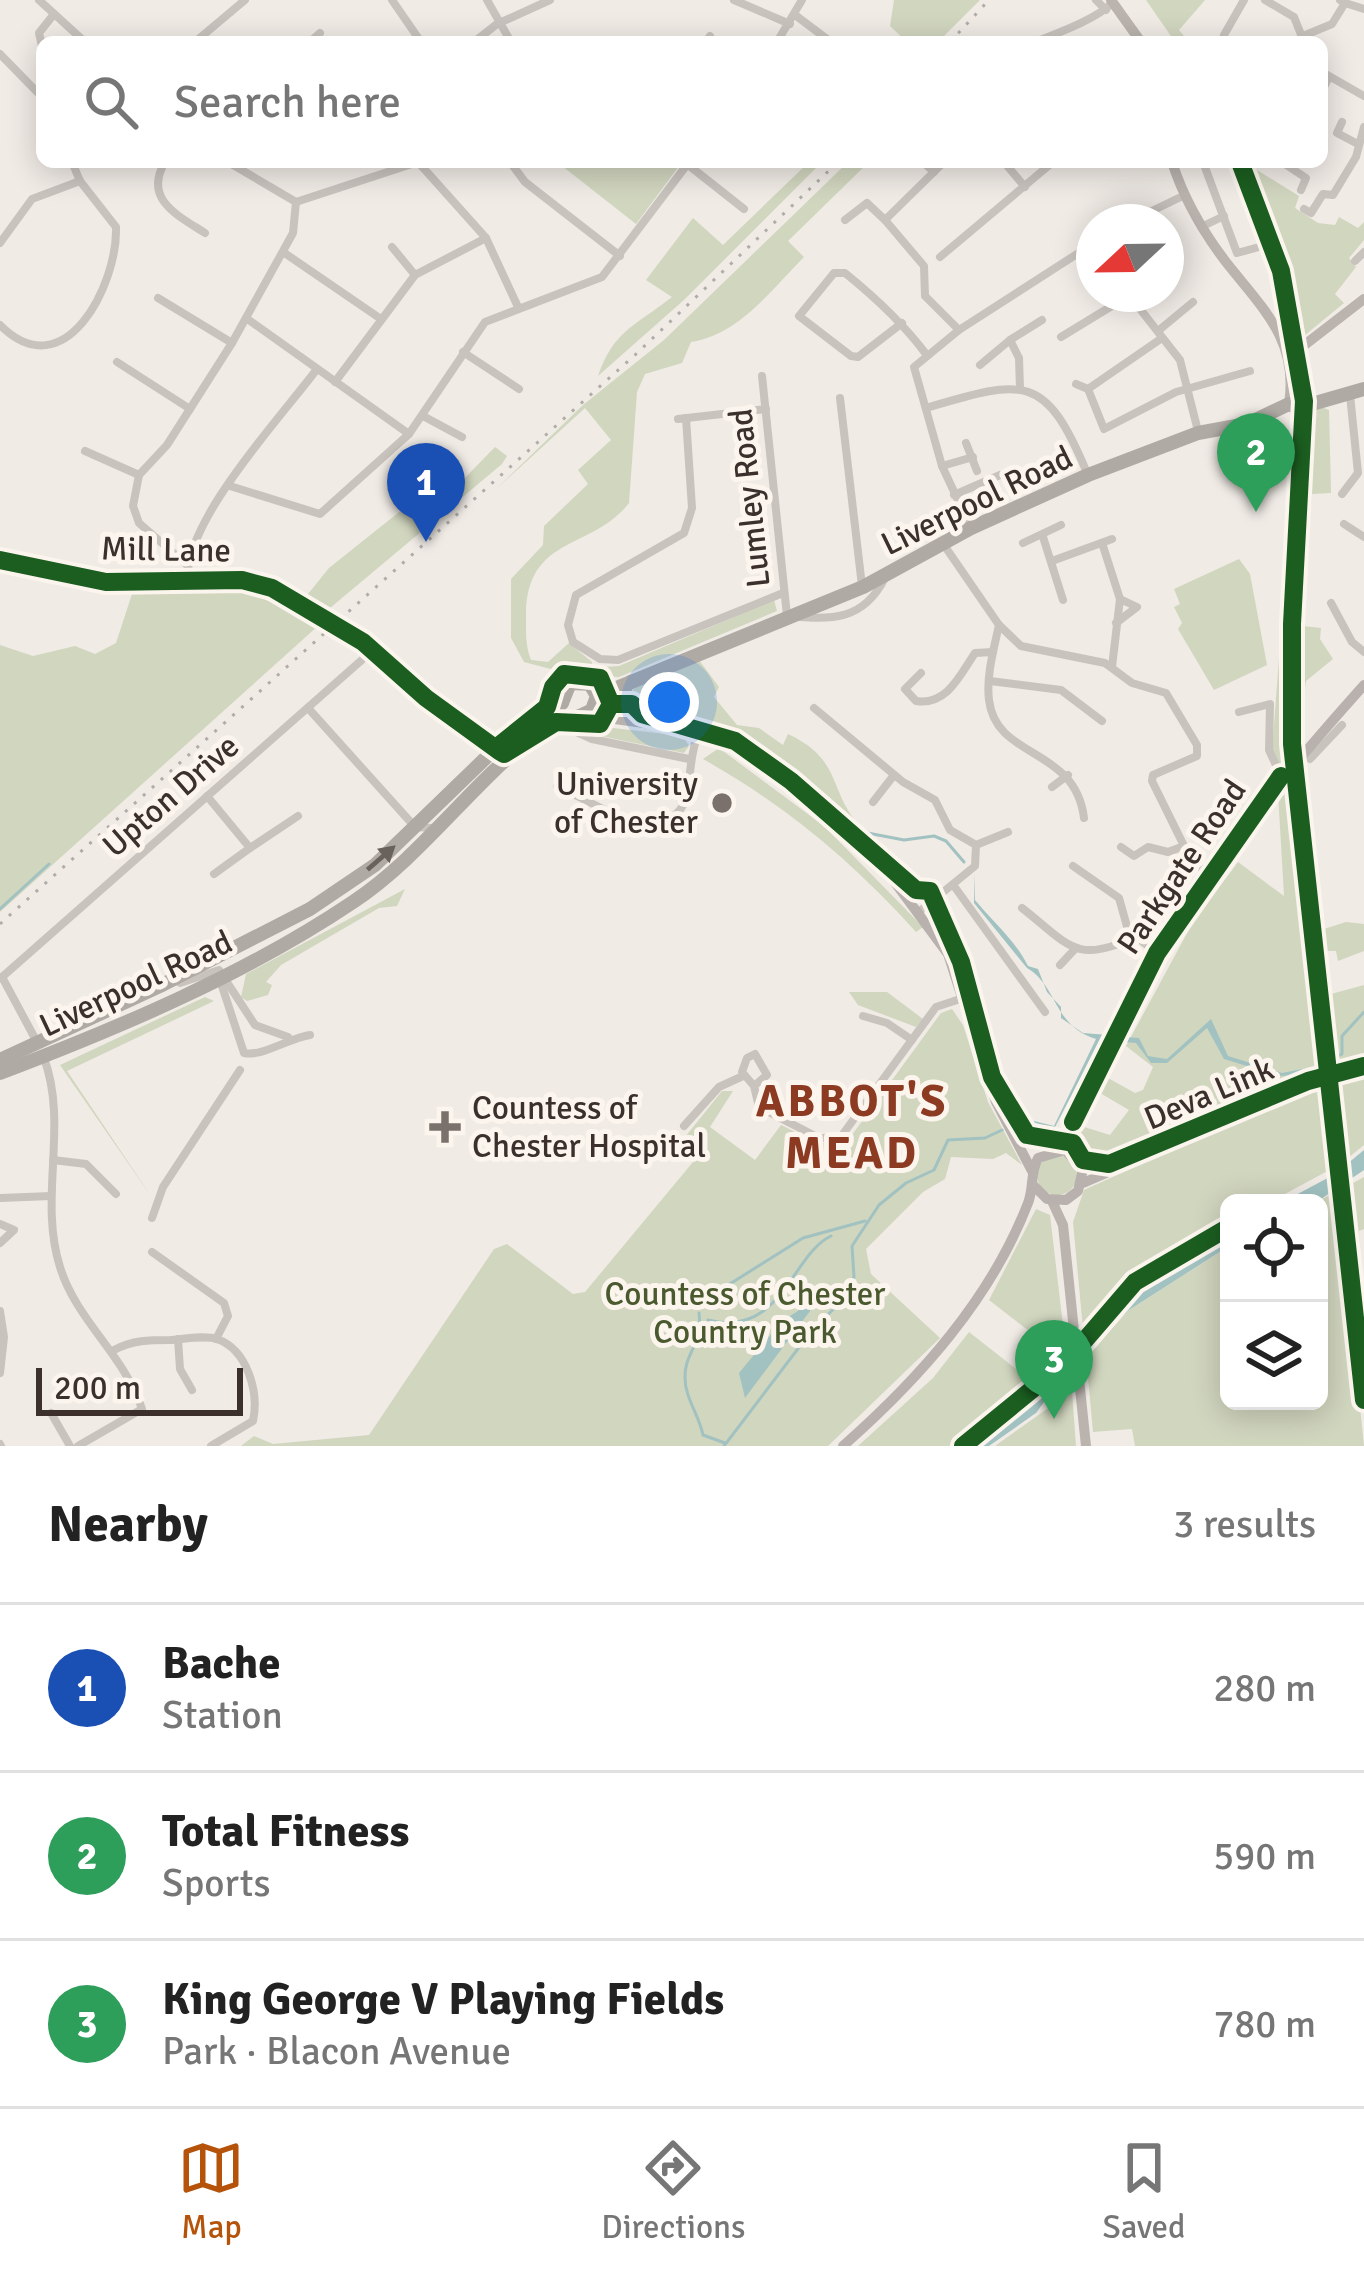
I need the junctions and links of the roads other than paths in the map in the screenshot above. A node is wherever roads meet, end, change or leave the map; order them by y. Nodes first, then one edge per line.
1 (39, 0) edge
2 (245, 0) edge
3 (392, 0) edge
4 (487, 0) edge
5 (550, 0) edge
6 (734, 0) edge
7 (802, 0) edge
8 (1096, 0) edge
9 (1244, 0) edge
10 (1265, 0) edge
11 (1343, 1) edge
12 (1282, 3) edge
13 (1110, 4) edge
14 (1364, 9) edge
15 (54, 14) junction
16 (793, 20) junction
17 (497, 24) junction
18 (1224, 35) dead end
19 (40, 36) edge
20 (78, 36) edge
21 (202, 36) edge
22 (418, 36) edge
23 (482, 36) edge
24 (506, 36) edge
25 (781, 36) edge
26 (821, 36) edge
27 (1047, 36) edge
28 (1136, 36) edge
29 (1302, 36) edge
30 (1309, 36) edge
31 (0, 54) edge
32 (1328, 75) edge
33 (36, 91) edge
34 (1364, 96) edge
35 (1342, 122) dead end
36 (1364, 128) edge
37 (1356, 143) junction
38 (1360, 159) edge
39 (75, 168) edge
40 (162, 168) edge
41 (238, 168) edge
42 (400, 168) edge
43 (423, 168) edge
44 (514, 168) edge
45 (684, 168) edge
46 (694, 168) edge
47 (930, 168) edge
48 (938, 168) edge
49 (1009, 168) edge
50 (1046, 168) edge
51 (1174, 168) edge
52 (1208, 168) edge
53 (1291, 168) edge
54 (934, 172) junction
55 (80, 181) junction
56 (1025, 187) junction
57 (1301, 190) dead end
58 (1185, 195) junction
59 (296, 202) junction
60 (1166, 204) edge
61 (744, 209) dead end
62 (1304, 209) dead end
63 (1224, 216) junction
64 (845, 220) dead end
65 (885, 220) junction
66 (1202, 227) junction
67 (205, 233) dead end
68 (486, 238) junction
69 (0, 244) edge
70 (392, 247) dead end
71 (1259, 247) dead end
72 (283, 251) junction
73 (1364, 251) edge
74 (941, 252) dead end
75 (1076, 255) edge
76 (620, 256) junction
77 (1355, 261) dead end
78 (415, 274) junction
79 (158, 298) dead end
80 (1364, 299) edge
81 (518, 307) junction
82 (1191, 308) dead end
83 (1102, 312) edge
84 (1144, 312) edge
85 (378, 317) junction
86 (246, 318) junction
87 (1042, 320) dead end
88 (902, 323) junction
89 (0, 325) edge
90 (958, 330) junction
91 (1160, 335) junction
92 (1010, 340) junction
93 (232, 343) junction
94 (1075, 343) dead end
95 (463, 352) junction
96 (926, 354) junction
97 (1290, 356) junction
98 (117, 362) dead end
99 (980, 364) dead end
100 (317, 370) junction
101 (1250, 371) dead end
102 (762, 376) dead end
103 (335, 382) junction
104 (1076, 384) dead end
105 (1187, 388) junction
106 (519, 389) dead end
107 (1020, 389) junction
108 (1088, 389) junction
109 (1357, 391) edge
110 (840, 398) dead end
111 (1294, 406) junction
112 (926, 408) junction
113 (190, 409) junction
114 (766, 409) junction
115 (423, 416) junction
116 (457, 432) dead end
117 (1198, 433) junction
118 (409, 434) junction
119 (966, 443) dead end
120 (85, 451) dead end
121 (973, 457) junction
122 (942, 466) junction
123 (977, 471) dead end
124 (239, 473) junction
125 (139, 475) junction
126 (1000, 475) dead end
127 (1088, 475) junction
128 (230, 486) junction
129 (243, 488) junction
130 (1342, 494) dead end
131 (954, 495) junction
132 (1344, 524) dead end
133 (1061, 525) dead end
134 (971, 528) junction
135 (1043, 537) junction
136 (1364, 537) edge
137 (943, 543) junction
138 (1023, 543) dead end
139 (0, 560) edge
140 (1052, 561) junction
141 (187, 565) junction
142 (886, 576) junction
143 (188, 583) junction
144 (862, 587) junction
145 (783, 592) junction
146 (1120, 599) junction
147 (1063, 600) dead end
148 (1330, 603) dead end
149 (787, 616) junction
150 (1115, 624) junction
151 (999, 625) junction
152 (374, 650) junction
153 (993, 652) junction
154 (1364, 652) edge
155 (1112, 667) junction
156 (922, 673) dead end
157 (625, 680) junction
158 (990, 681) junction
159 (1364, 685) edge
160 (582, 707) junction
161 (308, 708) junction
162 (814, 708) dead end
163 (1239, 712) dead end
164 (635, 720) junction
165 (1102, 721) dead end
166 (1342, 724) dead end
167 (699, 733) junction
168 (531, 738) junction
169 (496, 748) junction
170 (1304, 754) junction
171 (688, 759) junction
172 (894, 775) junction
173 (1068, 775) junction
174 (1281, 776) junction
175 (557, 786) dead end
176 (1052, 787) dead end
177 (207, 796) junction
178 (468, 798) junction
179 (873, 802) dead end
180 (298, 816) dead end
181 (1084, 818) dead end
182 (416, 827) junction
183 (1008, 832) dead end
184 (976, 845) junction
185 (1184, 846) junction
186 (1121, 847) dead end
187 (250, 848) junction
188 (1073, 866) dead end
189 (214, 874) dead end
190 (1210, 875) junction
191 (954, 886) junction
192 (1022, 908) dead end
193 (920, 911) junction
194 (1134, 937) junction
195 (288, 941) junction
196 (1075, 949) junction
197 (1157, 953) junction
198 (1060, 966) dead end
199 (221, 969) junction
200 (1, 978) edge
201 (233, 990) junction
202 (964, 998) junction
203 (1045, 1012) dead end
204 (863, 1016) dead end
205 (259, 1027) junction
206 (239, 1035) junction
207 (310, 1035) dead end
208 (288, 1037) junction
209 (912, 1040) junction
210 (265, 1048) junction
211 (241, 1049) junction
212 (41, 1050) junction
213 (254, 1055) junction
214 (0, 1060) edge
215 (241, 1070) junction
216 (1364, 1072) edge
217 (0, 1073) edge
218 (743, 1076) junction
219 (754, 1086) junction
220 (851, 1100) dead end
221 (866, 1105) junction
222 (1072, 1122) junction
223 (684, 1126) dead end
224 (1013, 1131) junction
225 (1048, 1152) junction
226 (1076, 1157) junction
227 (53, 1160) junction
228 (1105, 1170) junction
229 (1032, 1178) junction
230 (1083, 1183) junction
231 (116, 1195) dead end
232 (51, 1196) junction
233 (1072, 1197) junction
234 (0, 1198) edge
235 (1047, 1198) junction
236 (1029, 1202) junction
237 (152, 1218) dead end
238 (0, 1225) edge
239 (1063, 1225) junction
240 (0, 1244) edge
241 (152, 1252) dead end
242 (0, 1311) edge
243 (2, 1337) edge
244 (216, 1339) junction
245 (178, 1340) junction
246 (114, 1350) junction
247 (0, 1373) edge
248 (192, 1390) dead end
249 (51, 1413) dead end
250 (74, 1446) edge
251 (211, 1446) edge
252 (843, 1446) edge
253 (1086, 1446) edge

1 - 15 street
2 - 21 street
3 - 22 street
4 - 17 street
5 - 17 street
6 - 16 street
7 - 16 street
8 - 13 street
9 - 18 street
10 - 12 street
11 - 14 street
11 - 30 street
12 - 29 street
13 - 27 street
13 - 28 street
15 - 19 street
15 - 20 street
16 - 25 street
16 - 26 street
17 - 23 street
17 - 24 street
31 - 33 street
32 - 34 street
35 - 37 street
36 - 37 street
37 - 38 street
38 - 62 street
39 - 55 street
40 - 67 street
41 - 59 street
42 - 59 street
43 - 68 street
44 - 76 street
45 - 76 street
46 - 61 street
47 - 54 street
48 - 54 street
49 - 56 street
50 - 56 street
51 - 58 street
52 - 63 street
53 - 57 street
54 - 65 street
55 - 69 street
55 - 89 street
56 - 74 street
58 - 60 street
58 - 66 street
59 - 72 street
63 - 66 street
63 - 71 street
64 - 65 street
65 - 90 street
66 - 97 street
68 - 78 street
68 - 81 street
70 - 78 street
72 - 85 street
72 - 86 street
73 - 77 street
75 - 90 street
76 - 81 street
78 - 85 street
79 - 93 street
80 - 97 street
81 - 95 street
82 - 91 street
83 - 94 street
84 - 91 street
85 - 103 street
86 - 93 street
86 - 100 street
87 - 92 street
88 - 88 street
88 - 96 street
90 - 96 street
91 - 105 street
91 - 108 street
92 - 99 street
92 - 107 street
93 - 113 street
95 - 106 street
95 - 115 street
96 - 112 street
97 - 111 street
98 - 113 street
100 - 103 street
100 - 124 street
101 - 105 street
102 - 114 street, Lumley Road
103 - 118 street
104 - 108 street
105 - 108 street
105 - 117 street
107 - 112 street
107 - 127 street
109 - 111 highway, Liverpool Road
109 - 130 street
110 - 144 street
111 - 117 highway, Liverpool Road
112 - 122 street
113 - 125 street
114 - 145 street, Lumley Road
114 - 145 street
115 - 116 street
115 - 118 street
117 - 127 highway, Liverpool Road
118 - 129 street
119 - 121 street
120 - 125 street
121 - 122 street
121 - 123 street
122 - 131 street
124 - 128 street
124 - 129 street
125 - 141 street
126 - 131 street
127 - 134 highway, Liverpool Road
128 - 129 street
128 - 141 street
131 - 134 street
132 - 136 street
133 - 135 street
134 - 137 highway, Liverpool Road
135 - 138 street
135 - 140 street
137 - 142 highway, Liverpool Road
137 - 151 street
139 - 143 street, Mill Lane
140 - 146 street
140 - 147 street
141 - 143 street
142 - 144 highway, Liverpool Road
142 - 149 street
143 - 152 street, Mill Lane
144 - 149 highway, Liverpool Road
145 - 149 street, Lumley Road
146 - 150 street
146 - 150 street
148 - 154 street
149 - 157 highway, Liverpool Road
150 - 155 street
151 - 153 street
151 - 155 street
152 - 161 street, Upton Drive
152 - 169 street, Mill Lane
153 - 156 street
153 - 158 street
155 - 185 street
157 - 160 highway, Liverpool Road
157 - 164 main road
158 - 165 street
158 - 173 street
159 - 170 main road, Parkgate Road
160 - 164 main road
160 - 168 highway, Liverpool Road
160 - 169 highway, Liverpool Road
160 - 171 street
161 - 177 street, Upton Drive
161 - 182 street
162 - 172 street
163 - 174 street
164 - 167 main road
166 - 170 street
167 - 171 street
167 - 193 main road
168 - 169 street
168 - 178 highway, Liverpool Road
169 - 182 highway, Liverpool Road
170 - 174 main road, Parkgate Road
171 - 175 street
172 - 179 street
172 - 184 street
173 - 176 street
173 - 181 street
174 - 190 main road, Parkgate Road
177 - 187 street
177 - 200 street, Upton Drive
178 - 182 street
178 - 195 highway, Liverpool Road
180 - 187 street
199 -> 182 highway, Liverpool Road
183 - 184 street
184 - 191 street
185 - 186 street
185 - 190 street
187 - 189 street
188 - 194 street
190 - 197 main road, Parkgate Road
191 - 193 street
191 - 203 street
192 - 196 street
193 - 202 main road
194 - 196 street
194 - 197 street
195 - 199 highway, Liverpool Road
195 - 201 street
196 - 198 street
197 - 222 main road, Parkgate Road
199 - 201 street
199 - 206 street
199 - 212 highway, Liverpool Road
199 - 212 highway, Liverpool Road
200 - 212 street
201 - 205 street
202 - 209 street
202 - 224 main road
204 - 209 street
205 - 206 street
205 - 208 street
205 - 210 street
206 - 211 street
207 - 208 street
208 - 210 street
209 - 221 street
210 - 213 street
211 - 213 street
211 - 215 street
212 - 214 highway, Liverpool Road
212 - 217 highway, Liverpool Road
212 - 227 street
213 - 215 street
215 - 237 street
216 - 228 main road, Deva Link
218 - 219 street
218 - 219 street
218 - 223 street
219 - 221 street
220 - 221 street
222 - 225 main road, Parkgate Road
222 - 226 main road, Parkgate Road
224 - 225 main road
224 - 229 main road
225 - 226 main road
225 - 229 main road
226 - 228 main road
226 - 230 main road
227 - 231 street
227 - 232 street
228 - 230 main road, Deva Link
229 - 235 main road
229 - 236 main road
230 - 233 main road
232 - 234 street
232 - 246 street
233 - 235 main road
233 - 239 street
235 - 236 main road
235 - 239 street
236 - 252 main road
238 - 240 street
239 - 253 street
241 - 244 street
242 - 243 street
243 - 247 street
244 - 245 street
244 - 251 street
245 - 246 street
245 - 248 street
246 - 250 street
249 - 250 street

